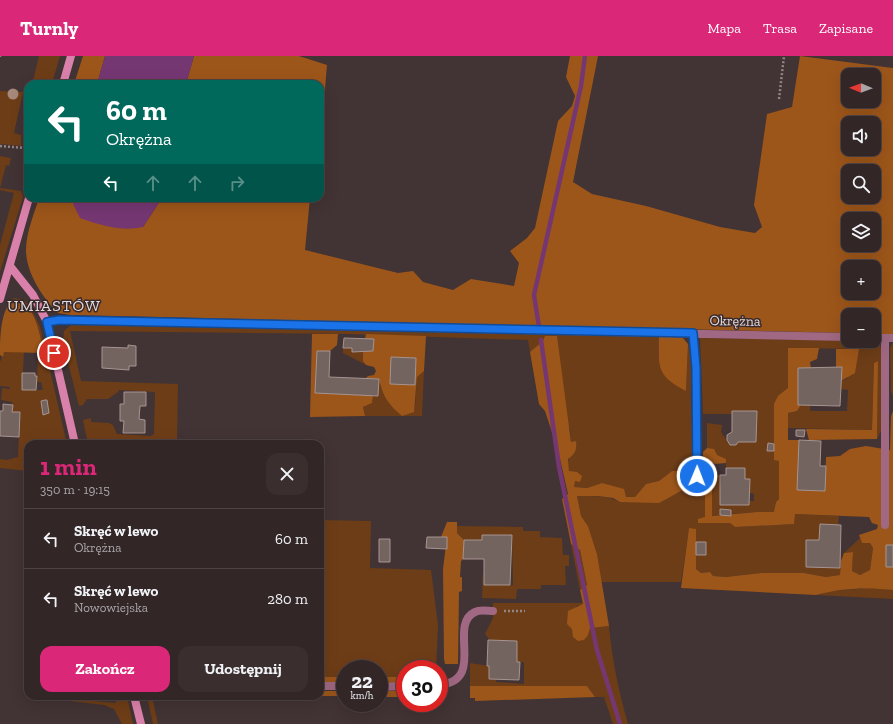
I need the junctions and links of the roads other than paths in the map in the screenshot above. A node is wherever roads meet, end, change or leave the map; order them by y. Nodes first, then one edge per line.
1 (71, 56) edge
2 (64, 80) edge
3 (28, 202) edge
4 (10, 266) junction
5 (0, 299) edge
6 (47, 322) junction
7 (693, 333) junction
8 (841, 337) edge
9 (889, 338) edge
10 (74, 440) edge
11 (697, 476) dead end
12 (885, 525) dead end
13 (493, 611) road end
14 (448, 684) edge
15 (324, 686) edge
16 (336, 686) edge
17 (135, 700) edge
18 (141, 724) edge

1 - 2 street
3 - 4 street
4 - 5 street
4 - 6 street
6 - 7 street, Okrężna
6 - 10 street
7 - 8 street, Okrężna
7 - 11 street
9 - 12 street
13 - 14 street
15 - 16 street
17 - 18 street

